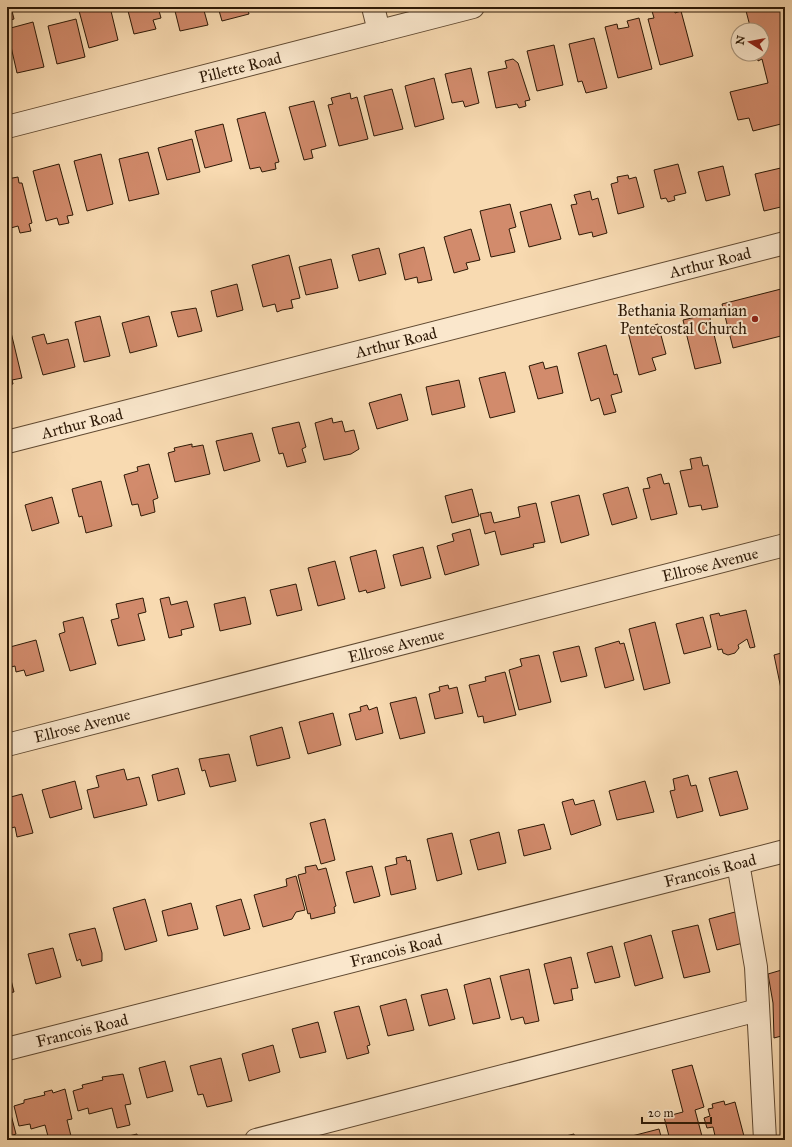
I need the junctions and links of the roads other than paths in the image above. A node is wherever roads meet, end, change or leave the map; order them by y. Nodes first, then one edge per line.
1 (373, 7) edge
2 (473, 7) edge
3 (379, 31) junction
4 (7, 127) edge
5 (785, 243) edge
6 (7, 442) edge
7 (785, 545) edge
8 (7, 745) edge
9 (785, 851) edge
10 (738, 862) junction
11 (758, 1010) junction
12 (7, 1049) edge
13 (256, 1140) edge
14 (765, 1140) edge

1 - 3 street
2 - 3 street, Pillette Road
3 - 4 street, Pillette Road
5 - 6 street, Arthur Road
7 - 8 street, Ellrose Avenue
9 - 10 street, Francois Road
10 - 11 street
10 - 12 street, Francois Road
11 - 13 street
11 - 14 street

